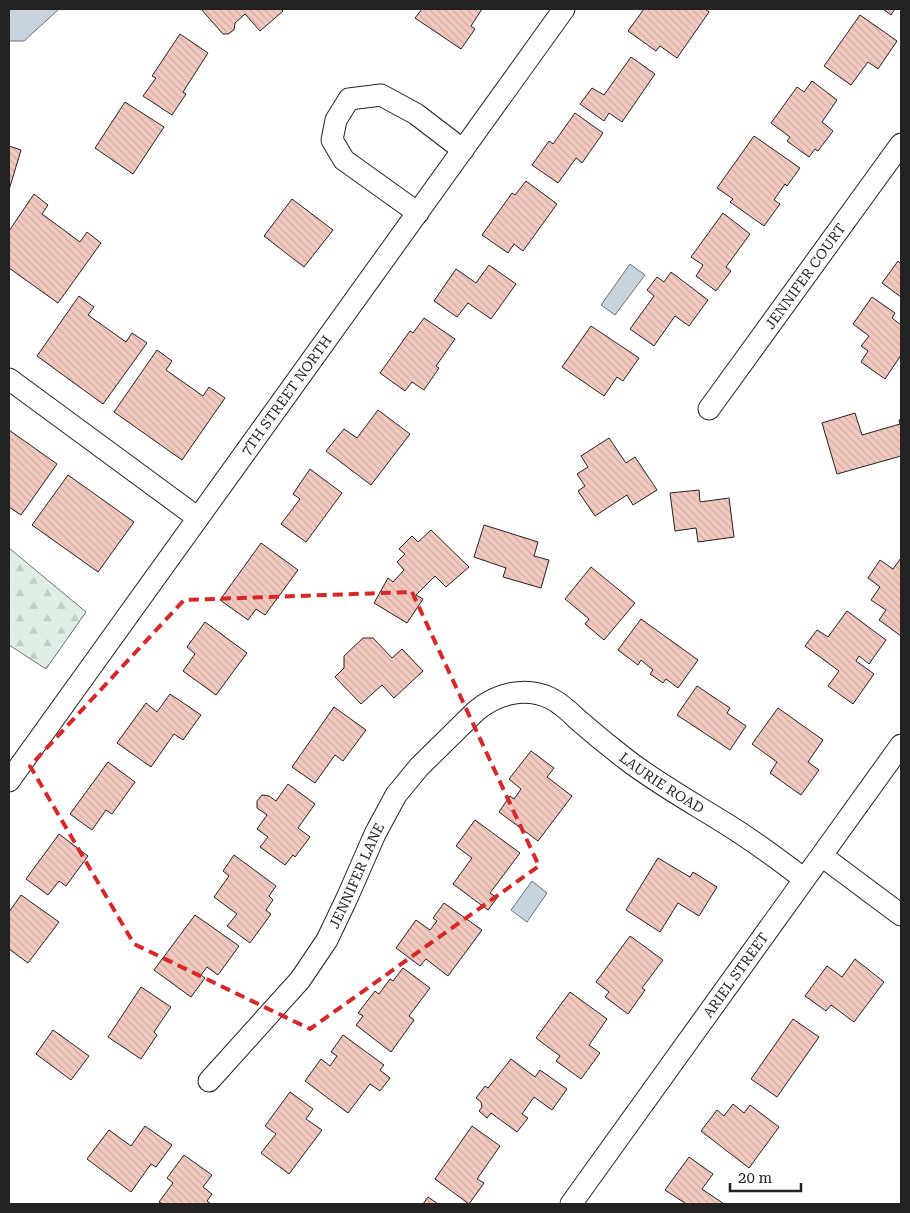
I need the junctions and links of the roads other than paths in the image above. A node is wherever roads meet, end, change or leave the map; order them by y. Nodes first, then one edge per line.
1 (564, 9) edge
2 (901, 144) edge
3 (463, 150) junction
4 (418, 213) junction
5 (9, 379) edge
6 (709, 409) dead end
7 (198, 518) junction
8 (519, 692) joint
9 (901, 745) edge
10 (9, 781) edge
11 (822, 856) junction
12 (804, 879) junction
13 (901, 914) edge
14 (209, 1081) dead end
15 (571, 1204) edge

1 - 3 street, 7TH STREET NORTH
2 - 6 street, JENNIFER COURT
3 - 4 street, 7TH STREET NORTH
3 - 4 street
4 - 7 street, 7TH STREET NORTH
5 - 7 street
7 - 10 street, 7TH STREET NORTH
8 - 12 street, LAURIE ROAD
8 - 14 street, JENNIFER LANE
9 - 11 street, ARIEL STREET
11 - 12 street, ARIEL STREET
11 - 13 street
12 - 15 street, ARIEL STREET

